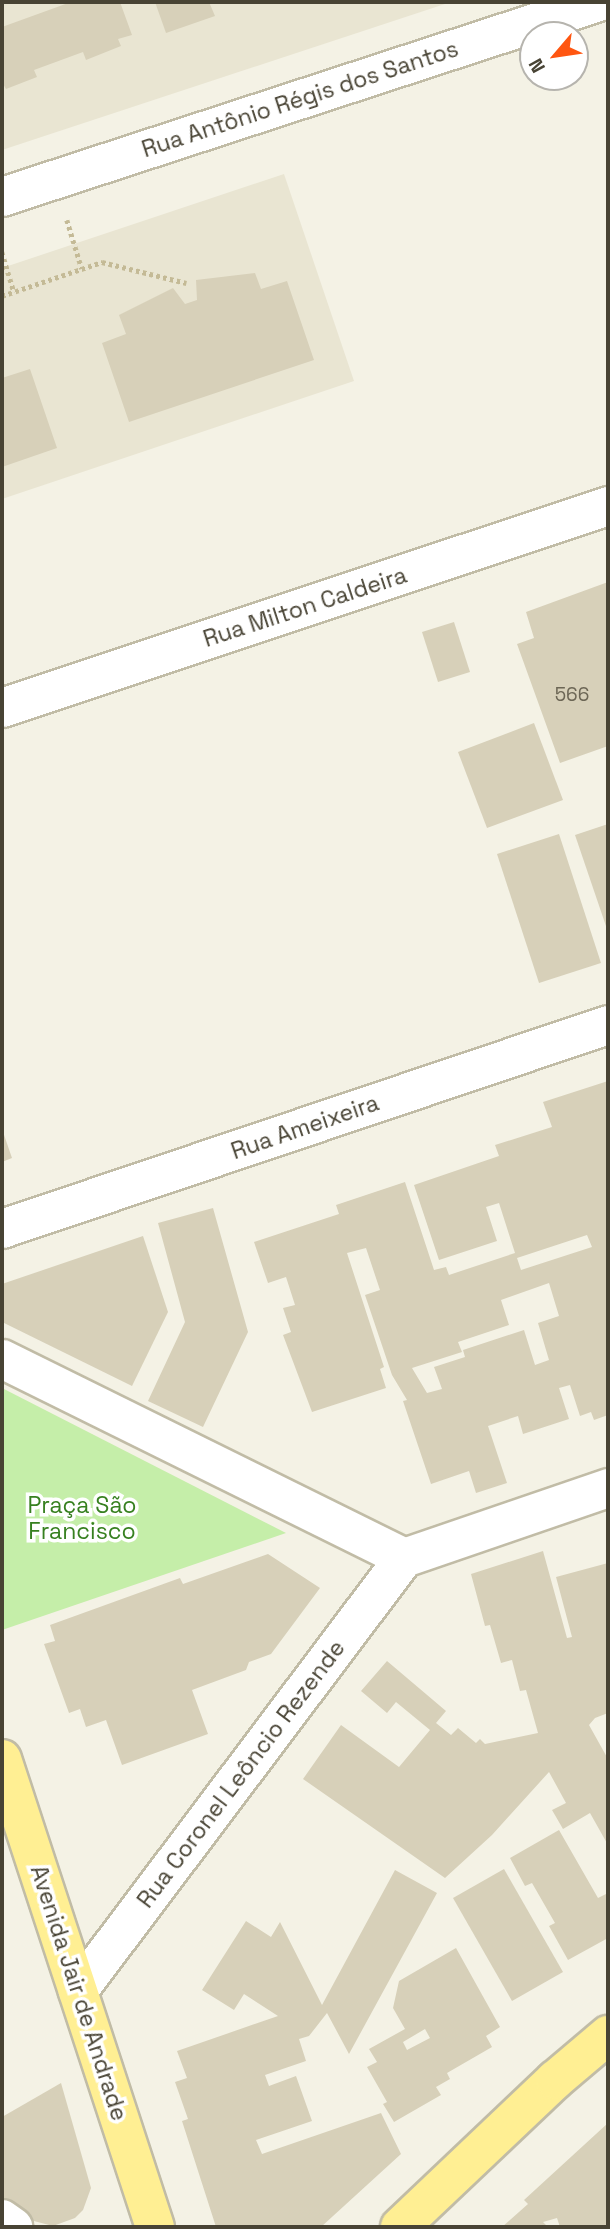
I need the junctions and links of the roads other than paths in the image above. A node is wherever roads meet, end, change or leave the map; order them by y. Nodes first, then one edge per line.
1 (599, 2) edge
2 (2, 197) edge
3 (608, 506) edge
4 (2, 708) edge
5 (608, 1025) edge
6 (2, 1229) edge
7 (2, 1359) edge
8 (608, 1489) edge
9 (404, 1558) junction
10 (2, 1759) edge
11 (78, 1991) junction
12 (608, 2035) edge
13 (2, 2219) edge
14 (13, 2227) edge
15 (155, 2227) edge
16 (400, 2227) edge

1 - 2 street, Rua Antônio Régis dos Santos
3 - 4 street, Rua Milton Caldeira
5 - 6 street, Rua Ameixeira
7 - 9 street
8 - 9 street
9 - 11 street, Rua Coronel Leôncio Rezende
10 - 11 main road, Avenida Jair de Andrade
11 - 15 main road, Avenida Jair de Andrade
12 - 16 main road
13 - 14 street

